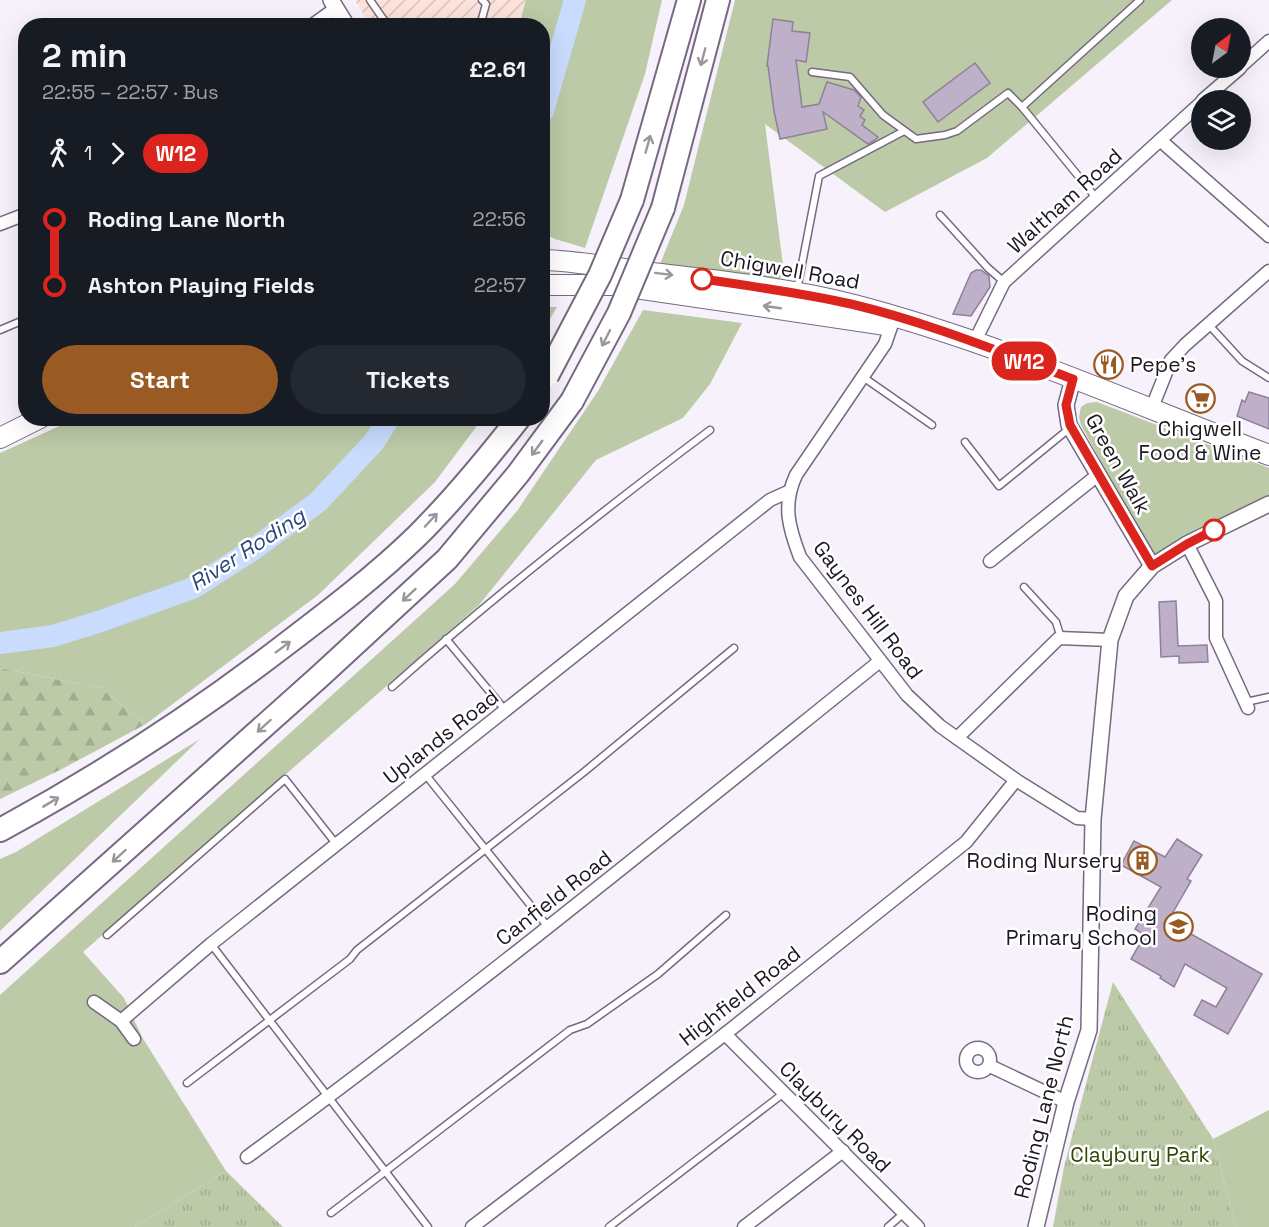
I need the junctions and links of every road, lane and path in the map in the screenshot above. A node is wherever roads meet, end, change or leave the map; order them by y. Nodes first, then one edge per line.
1 (370, 0) edge
2 (482, 0) edge
3 (688, 0) edge
4 (718, 0) edge
5 (1140, 0) edge
6 (334, 4) edge
7 (319, 18) edge
8 (342, 18) edge
9 (382, 18) edge
10 (482, 18) edge
11 (1269, 41) edge
12 (1251, 57) edge
13 (812, 72) dead end
14 (1228, 78) edge
15 (1214, 90) edge
16 (1022, 107) junction
17 (1191, 111) edge
18 (904, 131) junction
19 (1160, 140) junction
20 (1097, 199) junction
21 (940, 215) dead end
22 (18, 217) edge
23 (0, 224) edge
24 (1269, 236) edge
25 (550, 261) edge
26 (1269, 271) edge
27 (1004, 282) junction
28 (550, 285) edge
29 (796, 293) junction
30 (836, 317) junction
31 (893, 321) junction
32 (18, 322) edge
33 (1208, 324) junction
34 (0, 330) edge
35 (974, 343) junction
36 (550, 370) edge
37 (862, 377) junction
38 (1269, 378) edge
39 (1073, 379) junction
40 (1151, 410) junction
41 (932, 425) dead end
42 (24, 426) edge
43 (513, 426) edge
44 (1071, 428) junction
45 (710, 430) dead end
46 (0, 438) edge
47 (965, 442) dead end
48 (1269, 455) edge
49 (1100, 474) junction
50 (790, 491) junction
51 (1269, 504) edge
52 (1187, 544) junction
53 (990, 561) dead end
54 (1152, 566) junction
55 (1023, 587) dead end
56 (446, 639) junction
57 (1061, 639) junction
58 (1110, 640) junction
59 (734, 648) dead end
60 (880, 662) junction
61 (392, 687) dead end
62 (1269, 697) edge
63 (1247, 705) joint
64 (505, 711) junction
65 (957, 738) junction
66 (424, 773) junction
67 (1016, 780) junction
68 (1093, 819) junction
69 (0, 830) edge
70 (337, 845) junction
71 (485, 849) junction
72 (726, 915) dead end
73 (549, 928) junction
74 (107, 935) dead end
75 (211, 944) junction
76 (0, 962) edge
77 (91, 999) dead end
78 (121, 1021) junction
79 (269, 1021) junction
80 (725, 1034) junction
81 (134, 1039) dead end
82 (990, 1066) dead end
83 (187, 1083) dead end
84 (784, 1093) junction
85 (329, 1097) junction
86 (1066, 1102) junction
87 (843, 1151) junction
88 (247, 1157) dead end
89 (386, 1172) junction
90 (331, 1213) dead end
91 (903, 1213) junction
92 (428, 1227) edge
93 (472, 1227) edge
94 (609, 1227) edge
95 (744, 1227) edge
96 (888, 1227) edge
97 (918, 1227) edge
98 (1036, 1227) edge

1 - 9 lane
2 - 10 lane
36 -> 3 highway, bridge
4 -> 76 highway, bridge
5 - 16 lane
6 - 7 street
6 - 8 street
11 - 12 street, Waltham Road
13 - 18 lane
14 - 15 street, Waltham Road
16 - 18 lane
16 - 20 lane
17 - 19 street, Waltham Road
18 - 29 lane
19 - 20 street, Waltham Road
19 - 24 street
20 - 27 street, Waltham Road
21 - 27 lane
22 - 23 street
25 -> 29 main road, Chigwell Road
26 - 33 street
27 - 35 street, Waltham Road
30 -> 28 main road, Chigwell Road
29 - 30 lane
29 - 31 main road, Chigwell Road
30 - 31 main road, Chigwell Road
31 - 35 main road, Chigwell Road
31 - 37 street, Gaynes Hill Road
32 - 34 lane
33 - 38 lane
33 - 40 street
35 - 39 main road, Chigwell Road
37 - 41 lane
37 - 50 street, Gaynes Hill Road
39 - 40 main road, Chigwell Road
39 - 44 street, Green Walk
40 - 48 main road, Chigwell Road
42 - 46 main road
69 -> 43 highway
44 - 47 lane
44 - 49 street, Green Walk
45 - 56 lane
49 - 53 street
49 - 54 street, Green Walk
50 - 60 street, Gaynes Hill Road
50 - 64 street, Uplands Road
51 - 52 street, Roding Lane North
52 - 54 street, Roding Lane North
52 - 63 street
54 - 58 street, Roding Lane North
55 - 57 lane
56 - 61 lane
56 - 64 lane
57 - 58 street
57 - 65 street
58 - 68 street, Roding Lane North
59 - 71 lane
60 - 65 street, Gaynes Hill Road
60 - 73 street, Canfield Road
62 - 63 lane
64 - 66 street, Uplands Road
65 - 67 street, Gaynes Hill Road
66 - 70 street, Uplands Road
66 - 71 lane
67 - 68 street, Gaynes Hill Road
67 - 80 street, Highfield Road
68 - 86 street, Roding Lane North
70 - 74 lane
70 - 75 street, Uplands Road
71 - 73 lane
71 - 79 lane
72 - 89 lane
73 - 85 street, Canfield Road
75 - 78 street, Uplands Road
75 - 79 lane
77 - 78 street
78 - 81 street
79 - 83 lane
79 - 85 lane
80 - 84 street, Claybury Road
80 - 93 street, Highfield Road
82 - 86 street
84 - 87 street, Claybury Road
84 - 94 lane
85 - 88 street, Canfield Road
85 - 89 lane
86 - 98 street, Roding Lane North
87 - 91 street, Claybury Road
87 - 95 street
89 - 90 lane
89 - 92 lane
91 - 96 lane
91 - 97 street, Claybury Road

